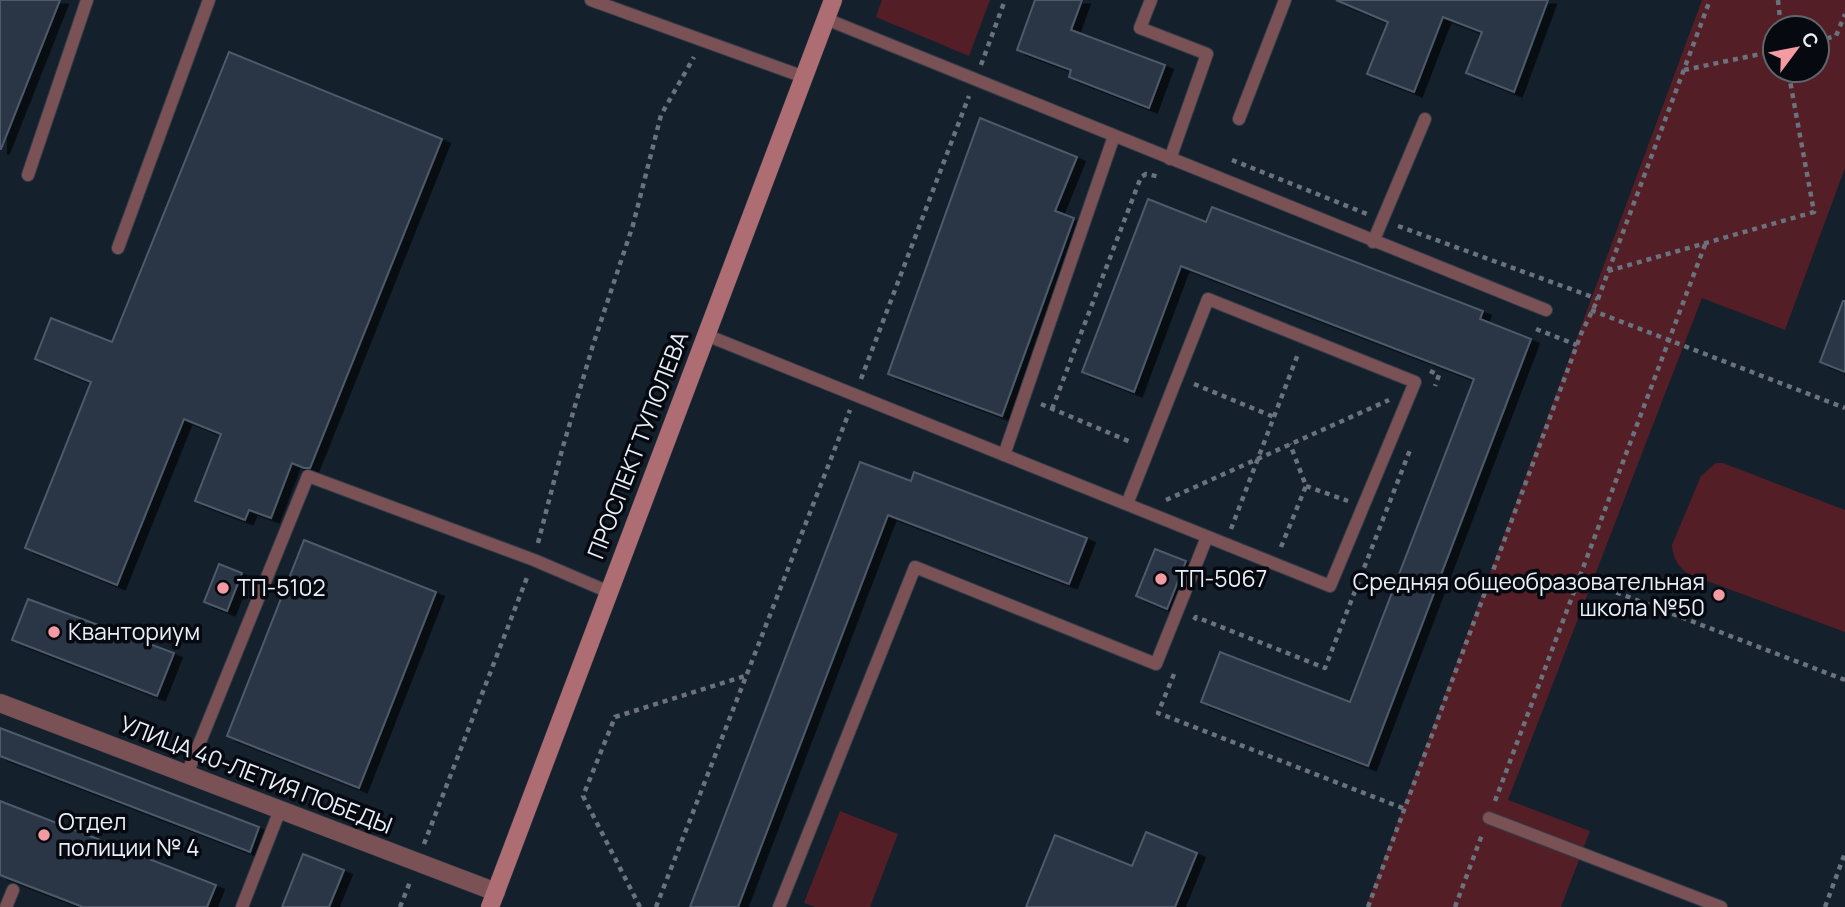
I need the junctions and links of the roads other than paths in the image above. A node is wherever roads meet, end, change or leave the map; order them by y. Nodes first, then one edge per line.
1 (87, 0) edge
2 (209, 0) edge
3 (591, 0) edge
4 (833, 0) edge
5 (1150, 0) edge
6 (1285, 0) edge
7 (826, 19) junction
8 (804, 77) junction
9 (1239, 119) dead end
10 (1425, 119) dead end
11 (1114, 136) junction
12 (1170, 159) junction
13 (28, 175) dead end
14 (1373, 242) junction
15 (118, 248) dead end
16 (1546, 310) dead end
17 (706, 335) junction
18 (1004, 455) junction
19 (1126, 504) junction
20 (1207, 537) junction
21 (609, 592) junction
22 (0, 703) edge
23 (187, 774) junction
24 (280, 810) junction
25 (1489, 818) road end
26 (13, 890) dead end
27 (493, 899) edge
28 (6, 907) edge
29 (242, 907) edge
30 (779, 907) edge
31 (1721, 907) edge

1 - 13 lane
2 - 15 lane
3 - 8 lane
4 - 7 main road, ПРОСПЕКТ ТУПОЛЕВА
5 - 12 lane
6 - 9 lane
7 - 8 main road, ПРОСПЕКТ ТУПОЛЕВА
7 - 11 lane
8 - 17 main road, ПРОСПЕКТ ТУПОЛЕВА
10 - 14 lane
11 - 12 lane
11 - 18 lane
12 - 14 lane
14 - 16 lane
17 - 18 lane
17 - 21 main road, ПРОСПЕКТ ТУПОЛЕВА
18 - 19 lane
19 - 20 lane
19 - 20 lane
20 - 30 lane
21 - 23 lane
21 - 27 main road, ПРОСПЕКТ ТУПОЛЕВА
22 - 23 street, УЛИЦА 40-ЛЕТИЯ ПОБЕДЫ
23 - 24 street, УЛИЦА 40-ЛЕТИЯ ПОБЕДЫ
24 - 27 street, УЛИЦА 40-ЛЕТИЯ ПОБЕДЫ
24 - 29 lane
25 - 31 lane
26 - 28 lane

